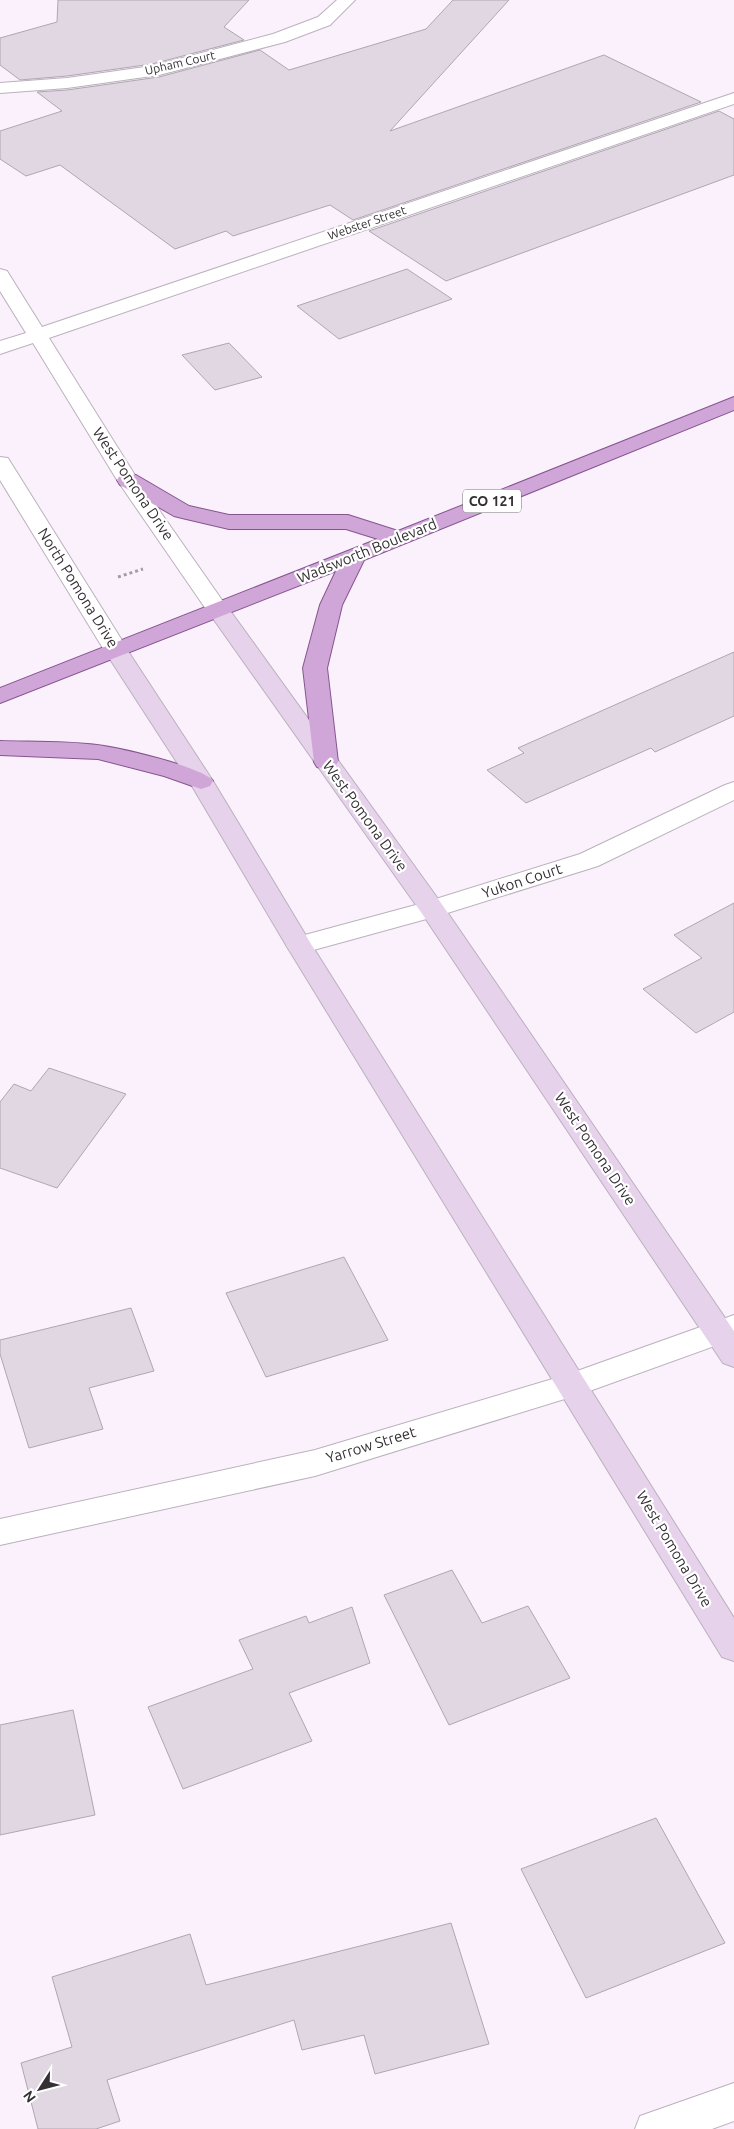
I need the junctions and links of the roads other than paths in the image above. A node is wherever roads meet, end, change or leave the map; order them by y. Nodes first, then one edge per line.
1 (347, 0) edge
2 (0, 88) edge
3 (734, 98) edge
4 (0, 275) edge
5 (37, 335) junction
6 (0, 348) edge
7 (734, 403) edge
8 (0, 463) edge
9 (128, 480) junction
10 (399, 538) junction
11 (355, 555) junction
12 (218, 610) junction
13 (116, 650) junction
14 (0, 696) edge
15 (157, 712) joint
16 (0, 748) edge
17 (326, 762) junction
18 (201, 781) junction
19 (734, 790) edge
20 (432, 910) junction
21 (299, 945) junction
22 (729, 1338) edge
23 (573, 1385) junction
24 (0, 1532) edge
25 (734, 1647) edge
26 (734, 2102) edge
27 (654, 2129) edge

1 - 2 street, Upham Court
3 - 5 street, Webster Street
4 - 5 street, West Pomona Drive
5 - 6 street, Webster Street
5 - 9 street, West Pomona Drive
7 - 10 main road, Wadsworth Boulevard / CO 121
8 - 13 street, North Pomona Drive
9 - 10 main road
9 - 12 street, West Pomona Drive
10 - 11 main road, Wadsworth Boulevard / CO 121
11 - 12 main road, Wadsworth Boulevard / CO 121
11 - 17 main road
12 - 13 main road, Wadsworth Boulevard / CO 121
12 - 17 street, West Pomona Drive
13 - 14 main road, Wadsworth Boulevard / CO 121
13 - 15 street, North Pomona Drive
15 - 18 street, West Pomona Drive
16 - 18 main road
17 - 20 street, West Pomona Drive
18 - 21 street, West Pomona Drive
19 - 20 street, Yukon Court
20 - 21 street, Yukon Court
20 - 22 street, West Pomona Drive
21 - 23 street, West Pomona Drive
22 - 23 street, Yarrow Street
23 - 24 street, Yarrow Street
23 - 25 street, West Pomona Drive
26 - 27 street

